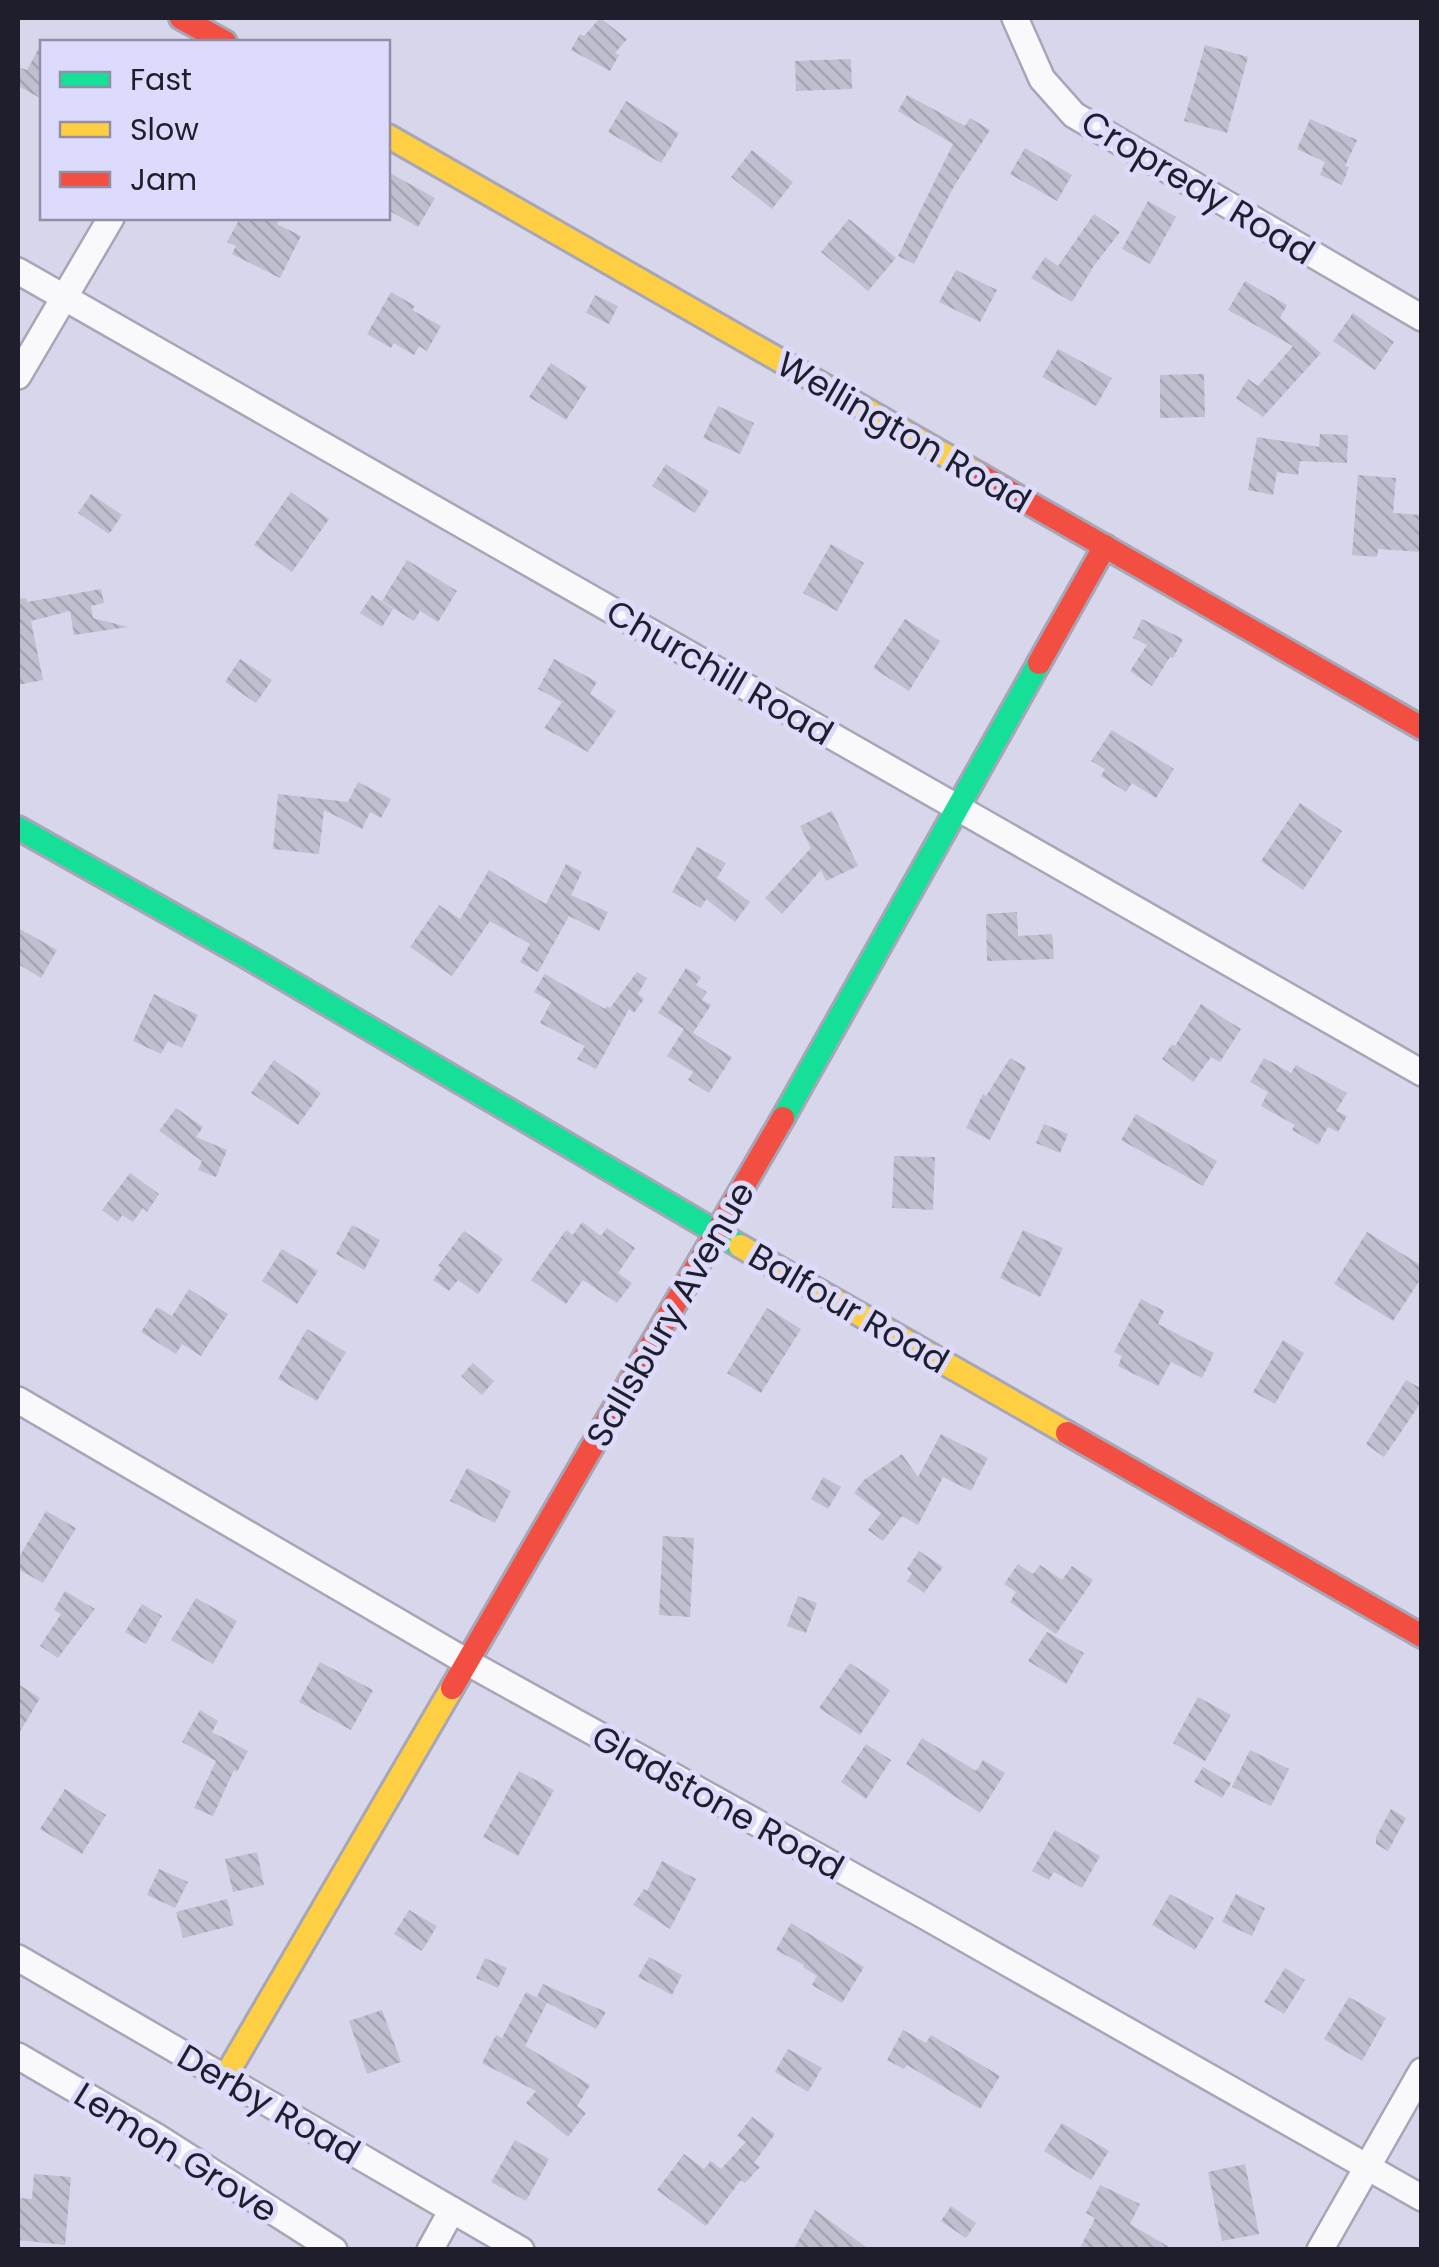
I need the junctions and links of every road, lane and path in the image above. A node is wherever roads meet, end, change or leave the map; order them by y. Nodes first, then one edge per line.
1 (181, 18) edge
2 (1015, 18) edge
3 (221, 35) edge
4 (390, 137) edge
5 (110, 220) edge
6 (18, 271) edge
7 (64, 298) junction
8 (1422, 318) edge
9 (18, 376) edge
10 (1105, 546) junction
11 (1422, 728) edge
12 (954, 808) junction
13 (18, 828) edge
14 (1422, 1073) edge
15 (718, 1232) junction
16 (18, 1400) edge
17 (1422, 1636) edge
18 (466, 1662) junction
19 (18, 1958) edge
20 (18, 2056) edge
21 (1422, 2071) edge
22 (226, 2078) junction
23 (1367, 2167) junction
24 (1422, 2198) edge
25 (452, 2210) junction
26 (334, 2250) edge
27 (430, 2250) edge
28 (521, 2250) edge
29 (1320, 2250) edge

1 - 3 street
2 - 8 street, Cropredy Road
4 - 10 street, Wellington Road
5 - 7 street
6 - 7 street, Churchill Road
7 - 9 street
7 - 12 street, Churchill Road
10 - 11 street, Wellington Road
10 - 12 street, Sallsbury Avenue
12 - 14 street, Churchill Road
12 - 15 street, Sallsbury Avenue
13 - 15 street, Balfour Road
15 - 17 street, Balfour Road
15 - 18 street, Sallsbury Avenue
16 - 18 street, Gladstone Road
18 - 22 street, Sallsbury Avenue
18 - 23 street, Gladstone Road
19 - 22 street, Derby Road
20 - 26 street, Lemon Grove
21 - 23 street
22 - 25 street, Derby Road
23 - 24 street, Gladstone Road
23 - 29 street
25 - 27 street
25 - 28 street, Derby Road

